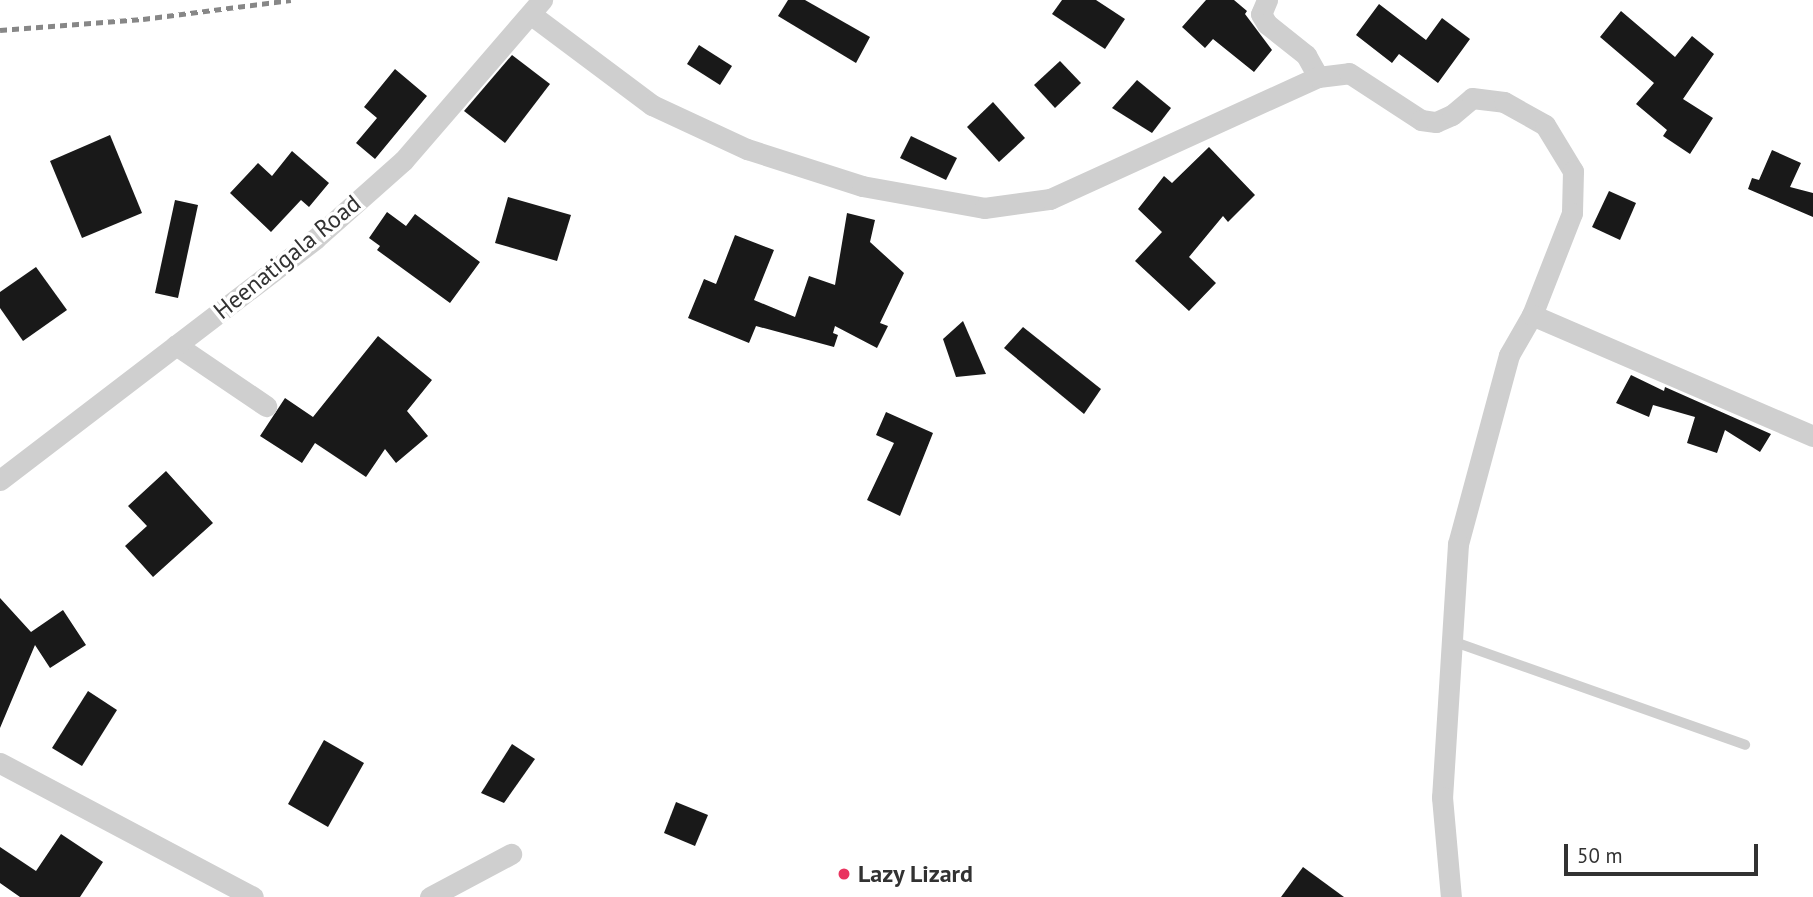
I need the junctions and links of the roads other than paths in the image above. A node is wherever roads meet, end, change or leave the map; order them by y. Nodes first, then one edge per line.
1 (1267, 0) edge
2 (538, 8) edge
3 (1318, 77) junction
4 (1532, 315) junction
5 (176, 345) junction
6 (265, 406) dead end
7 (1813, 436) edge
8 (0, 480) edge
9 (1452, 641) junction
10 (1745, 745) dead end
11 (0, 763) edge
12 (511, 854) dead end
13 (253, 897) edge
14 (430, 897) edge
15 (1451, 897) edge

1 - 3 street
2 - 3 street
2 - 5 street, Heenatigala Road
3 - 4 street
4 - 7 street
4 - 9 street
5 - 6 street
5 - 8 street, Heenatigala Road
9 - 10 lane
9 - 15 street
11 - 13 street
12 - 14 street

